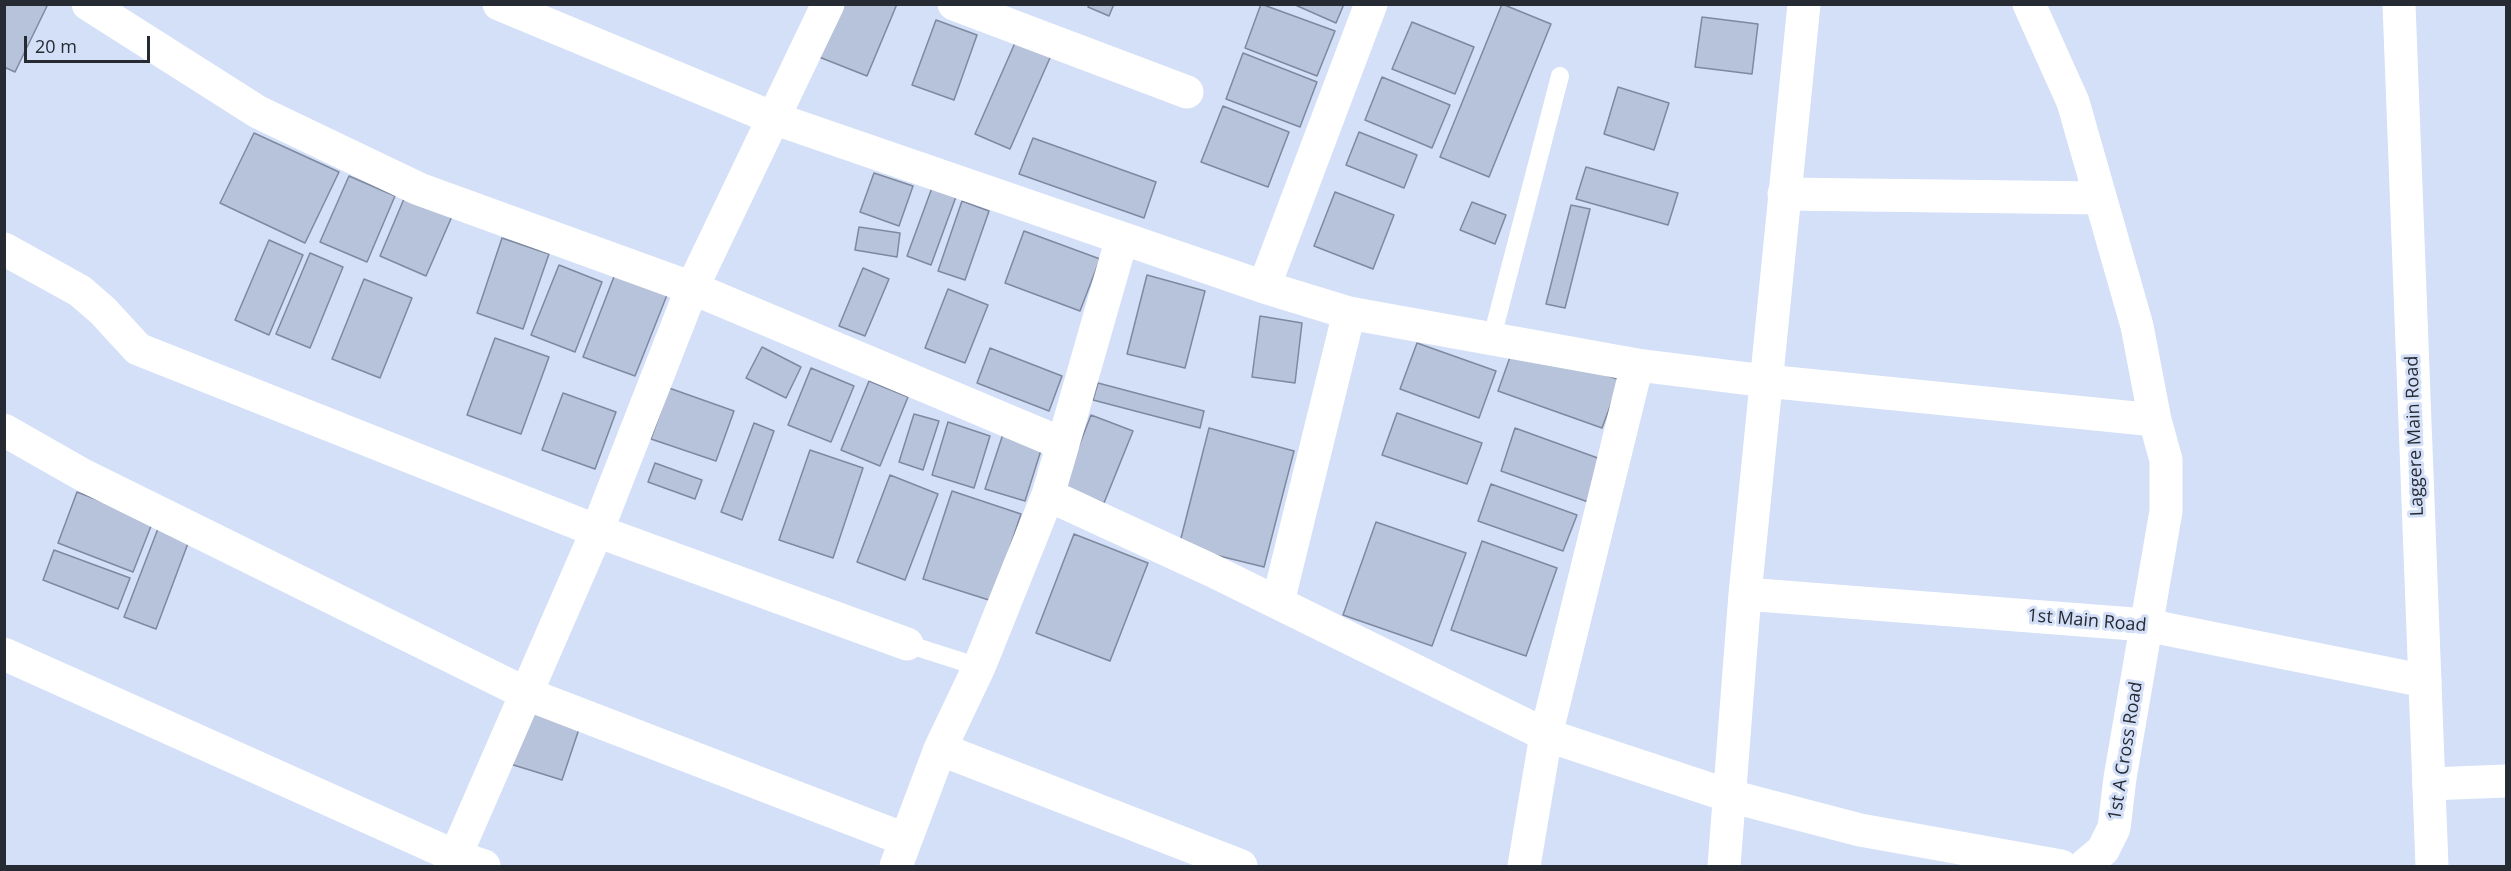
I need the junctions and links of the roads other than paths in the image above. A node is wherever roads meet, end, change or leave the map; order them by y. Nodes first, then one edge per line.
1 (88, 4) edge
2 (499, 4) edge
3 (828, 4) edge
4 (954, 4) edge
5 (1371, 4) edge
6 (1803, 4) edge
7 (2029, 4) edge
8 (2050, 4) edge
9 (2399, 4) edge
10 (2045, 41) junction
11 (1560, 76) dead end
12 (1187, 92) dead end
13 (773, 118) junction
14 (1785, 194) junction
15 (2100, 198) junction
16 (1122, 238) junction
17 (4, 249) edge
18 (1264, 287) junction
19 (693, 288) junction
20 (1349, 313) junction
21 (1492, 337) junction
22 (1637, 365) junction
23 (1766, 381) junction
24 (2156, 420) junction
25 (4, 430) edge
26 (1064, 444) junction
27 (1048, 495) junction
28 (597, 531) junction
29 (1745, 594) junction
30 (1278, 602) junction
31 (2146, 625) junction
32 (907, 644) joint
33 (4, 654) edge
34 (979, 667) junction
35 (2425, 681) junction
36 (527, 694) junction
37 (1545, 735) junction
38 (940, 749) junction
39 (2506, 782) edge
40 (2429, 784) junction
41 (1730, 796) junction
42 (900, 853) edge
43 (464, 863) edge
44 (1241, 867) edge
45 (1524, 867) edge
46 (1724, 867) edge
47 (2061, 867) edge
48 (2084, 867) edge
49 (2432, 867) edge

1 - 19 street
2 - 13 street
3 - 13 street
4 - 12 street
5 - 18 street
6 - 14 street
7 - 10 street, 1st A Cross Road
8 - 10 street
9 - 35 street, Laggere Main Road
10 - 15 street, 1st A Cross Road
11 - 21 lane
13 - 16 street
13 - 19 street
14 - 15 street
14 - 23 street
15 - 24 street, 1st A Cross Road
16 - 18 street
16 - 26 street
17 - 28 street
18 - 20 street
19 - 26 street
19 - 28 street
20 - 21 street
20 - 30 street
21 - 22 street
22 - 23 street
22 - 37 street
23 - 24 street
23 - 29 street
24 - 31 street, 1st A Cross Road
25 - 36 street
26 - 27 street
27 - 30 street
27 - 34 street
28 - 32 street
28 - 36 street
29 - 31 street, 1st Main Road
29 - 41 street
30 - 37 street
31 - 35 street, 1st Main Road
31 - 48 street, 1st A Cross Road
32 - 34 lane
33 - 43 street
34 - 38 street
35 - 40 street, Laggere Main Road
36 - 42 street
36 - 43 street
37 - 41 street
37 - 45 street
38 - 42 street
38 - 44 street
39 - 40 street
40 - 49 street, Laggere Main Road
41 - 46 street
41 - 47 street

